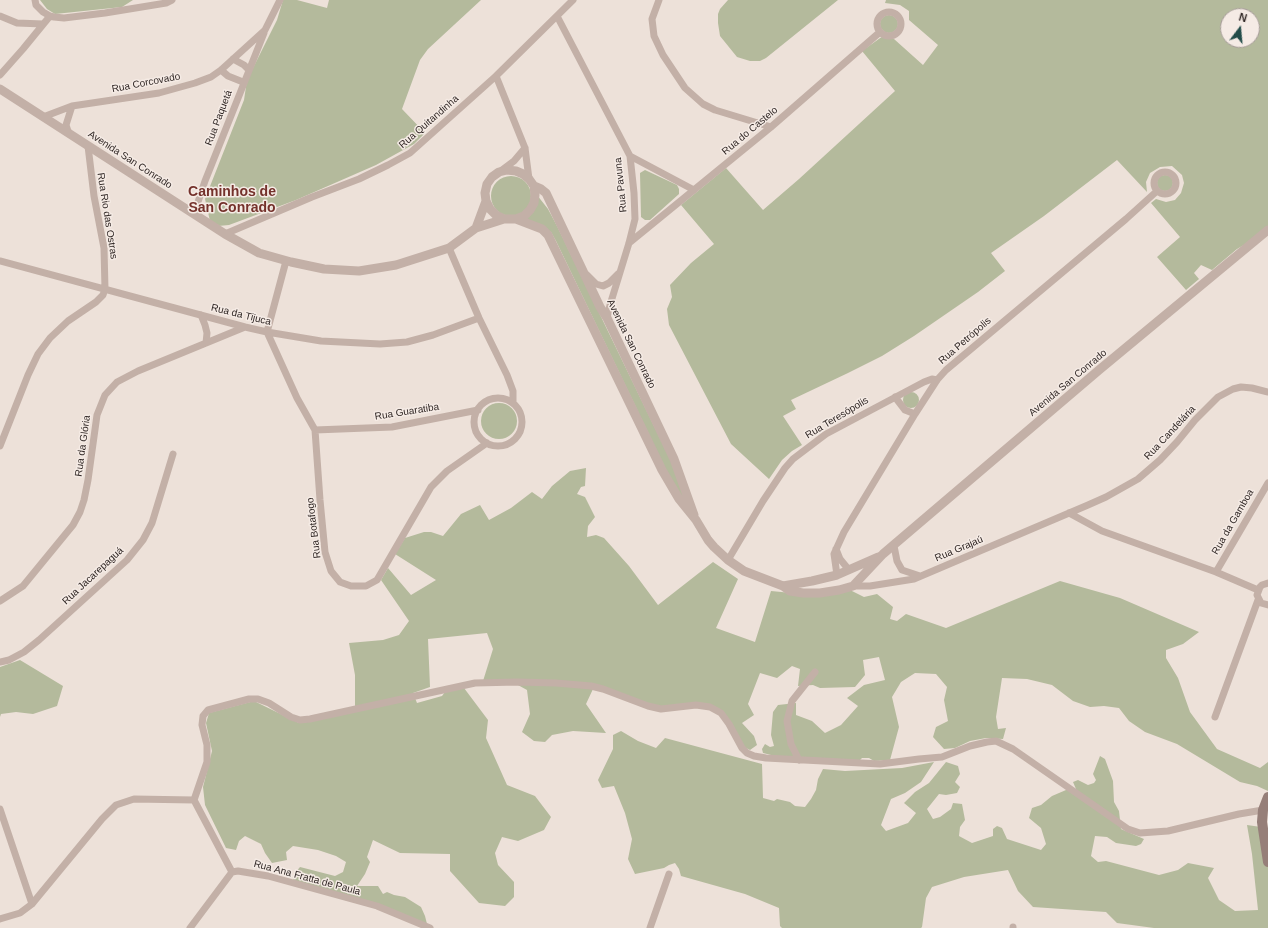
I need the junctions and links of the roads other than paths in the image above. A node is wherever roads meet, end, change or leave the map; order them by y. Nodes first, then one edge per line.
1 (35, 0) edge
2 (141, 0) edge
3 (172, 0) edge
4 (280, 0) edge
5 (572, 0) edge
6 (659, 0) edge
7 (134, 9) junction
8 (0, 16) edge
9 (50, 16) junction
10 (557, 16) junction
11 (43, 24) junction
12 (265, 30) junction
13 (880, 32) dead end
14 (233, 59) junction
15 (221, 70) junction
16 (248, 70) junction
17 (0, 75) edge
18 (496, 76) junction
19 (243, 82) junction
20 (0, 89) edge
21 (72, 106) junction
22 (43, 117) junction
23 (771, 127) junction
24 (69, 134) junction
25 (88, 146) junction
26 (525, 148) junction
27 (630, 156) junction
28 (500, 172) junction
29 (532, 183) junction
30 (694, 190) junction
31 (1157, 191) dead end
32 (486, 201) junction
33 (194, 214) junction
34 (504, 219) junction
35 (516, 219) junction
36 (476, 228) junction
37 (1268, 230) edge
38 (225, 234) junction
39 (629, 243) junction
40 (449, 248) junction
41 (0, 261) edge
42 (286, 261) junction
43 (620, 272) junction
44 (586, 275) junction
45 (106, 289) junction
46 (201, 315) junction
47 (479, 318) junction
48 (607, 318) junction
49 (245, 327) junction
50 (267, 332) junction
51 (206, 343) junction
52 (938, 380) junction
53 (1268, 392) edge
54 (895, 397) junction
55 (513, 403) junction
56 (478, 410) junction
57 (915, 414) junction
58 (315, 430) junction
59 (2, 435) edge
60 (487, 443) junction
61 (0, 446) edge
62 (173, 454) dead end
63 (1268, 482) edge
64 (1088, 505) joint
65 (1069, 513) junction
66 (696, 520) junction
67 (894, 546) junction
68 (836, 549) junction
69 (884, 554) junction
70 (728, 560) junction
71 (849, 570) junction
72 (902, 570) junction
73 (1216, 572) junction
74 (837, 575) junction
75 (920, 576) junction
76 (896, 582) junction
77 (1268, 583) edge
78 (783, 586) junction
79 (853, 586) junction
80 (839, 590) junction
81 (1258, 590) junction
82 (1258, 600) junction
83 (0, 601) edge
84 (1268, 606) edge
85 (0, 662) edge
86 (815, 672) dead end
87 (1215, 717) dead end
88 (799, 760) junction
89 (1268, 797) edge
90 (194, 800) junction
91 (0, 809) edge
92 (1263, 810) junction
93 (1268, 862) edge
94 (232, 872) junction
95 (669, 874) dead end
96 (32, 904) junction
97 (0, 919) edge
98 (190, 928) edge
99 (430, 928) edge
100 (650, 928) edge

1 - 9 street
2 - 7 street
3 - 7 street
4 - 12 street, Rua Paquetá
5 - 10 street, Rua Quitandinha
6 - 23 street
7 - 9 street
8 - 11 street
9 - 11 street
10 - 18 street, Rua Quitandinha
10 - 27 street, Rua Pavuna
11 - 17 street
12 - 14 street, Rua Paquetá
12 - 16 street, Rua Paquetá
13 - 23 street, Rua do Castelo
14 - 15 street, Rua Paquetá
14 - 16 street
15 - 19 street
15 - 21 street, Rua Corcovado
16 - 19 street, Rua Paquetá
18 - 26 street
18 - 38 street, Rua Quitandinha
19 - 33 street, Rua Paquetá
20 - 22 street, Avenida San Conrado
21 - 22 street, Rua Corcovado
21 - 24 street
22 - 24 street, Avenida San Conrado
23 - 30 street, Rua do Castelo
24 - 25 street, Avenida San Conrado
25 - 33 street, Avenida San Conrado
25 - 45 street, Rua Rio das Ostras
26 - 28 street
26 - 29 street
27 - 30 street
27 - 39 street, Rua Pavuna
28 - 29 street
28 - 32 street
29 - 35 street
29 - 44 street, Avenida San Conrado
30 - 39 street, Rua do Castelo
31 - 52 street, Rua Petrópolis
32 - 34 street
32 - 36 street
33 - 38 street, Avenida San Conrado
34 - 35 street
34 - 36 street, Avenida San Conrado
35 - 66 street, Avenida San Conrado
36 - 40 street, Avenida San Conrado
37 - 67 street, Avenida San Conrado
38 - 42 street, Avenida San Conrado
39 - 43 street, Rua Pavuna
40 - 42 street, Avenida San Conrado
40 - 47 street
41 - 45 street, Rua da Tijuca
42 - 50 street
43 - 44 street
43 - 48 street, Rua Pavuna
44 - 48 street, Avenida San Conrado
45 - 46 street, Rua da Tijuca
45 - 59 street
46 - 49 street, Rua da Tijuca
46 - 51 street
47 - 50 street, Rua da Tijuca
47 - 55 street
48 - 66 street, Avenida San Conrado
49 - 50 street, Rua da Tijuca
49 - 51 street, Rua da Glória
50 - 58 street, Rua Botafogo
51 - 83 street, Rua da Glória
52 - 54 street, Rua Teresópolis
52 - 57 street, Rua Petrópolis
53 - 64 street, Rua Candelária
54 - 57 street
54 - 70 street, Rua Teresópolis
55 - 56 street
55 - 60 street
56 - 58 street, Rua Guaratiba
56 - 60 street
57 - 68 street, Rua Petrópolis
58 - 60 street, Rua Botafogo
59 - 61 street
62 - 85 street, Rua Jacarepaguá
63 - 73 street, Rua da Gamboa
64 - 65 street, Rua Grajaú
65 - 73 street
65 - 75 street, Rua Grajaú
66 - 70 street, Avenida San Conrado
67 - 69 street, Avenida San Conrado
67 - 72 street
68 - 71 street
68 - 74 street, Rua Petrópolis
69 - 71 street, Avenida San Conrado
69 - 79 street, Avenida San Conrado
70 - 78 street, Avenida San Conrado
71 - 74 street, Avenida San Conrado
71 - 79 street
72 - 75 street
72 - 76 street
73 - 81 street
74 - 78 street
74 - 80 street
75 - 76 street, Rua Grajaú
76 - 79 street, Rua Grajaú
77 - 81 street
78 - 80 street, Avenida San Conrado
79 - 80 street, Avenida San Conrado
81 - 82 street
82 - 84 street
82 - 87 street
86 - 88 street
88 - 90 street
88 - 92 street
89 - 92 main road
90 - 94 street
90 - 96 street
91 - 96 street
92 - 93 main road
94 - 98 street
94 - 99 street, Rua Ana Fratta de Paula
95 - 100 street
96 - 97 street

